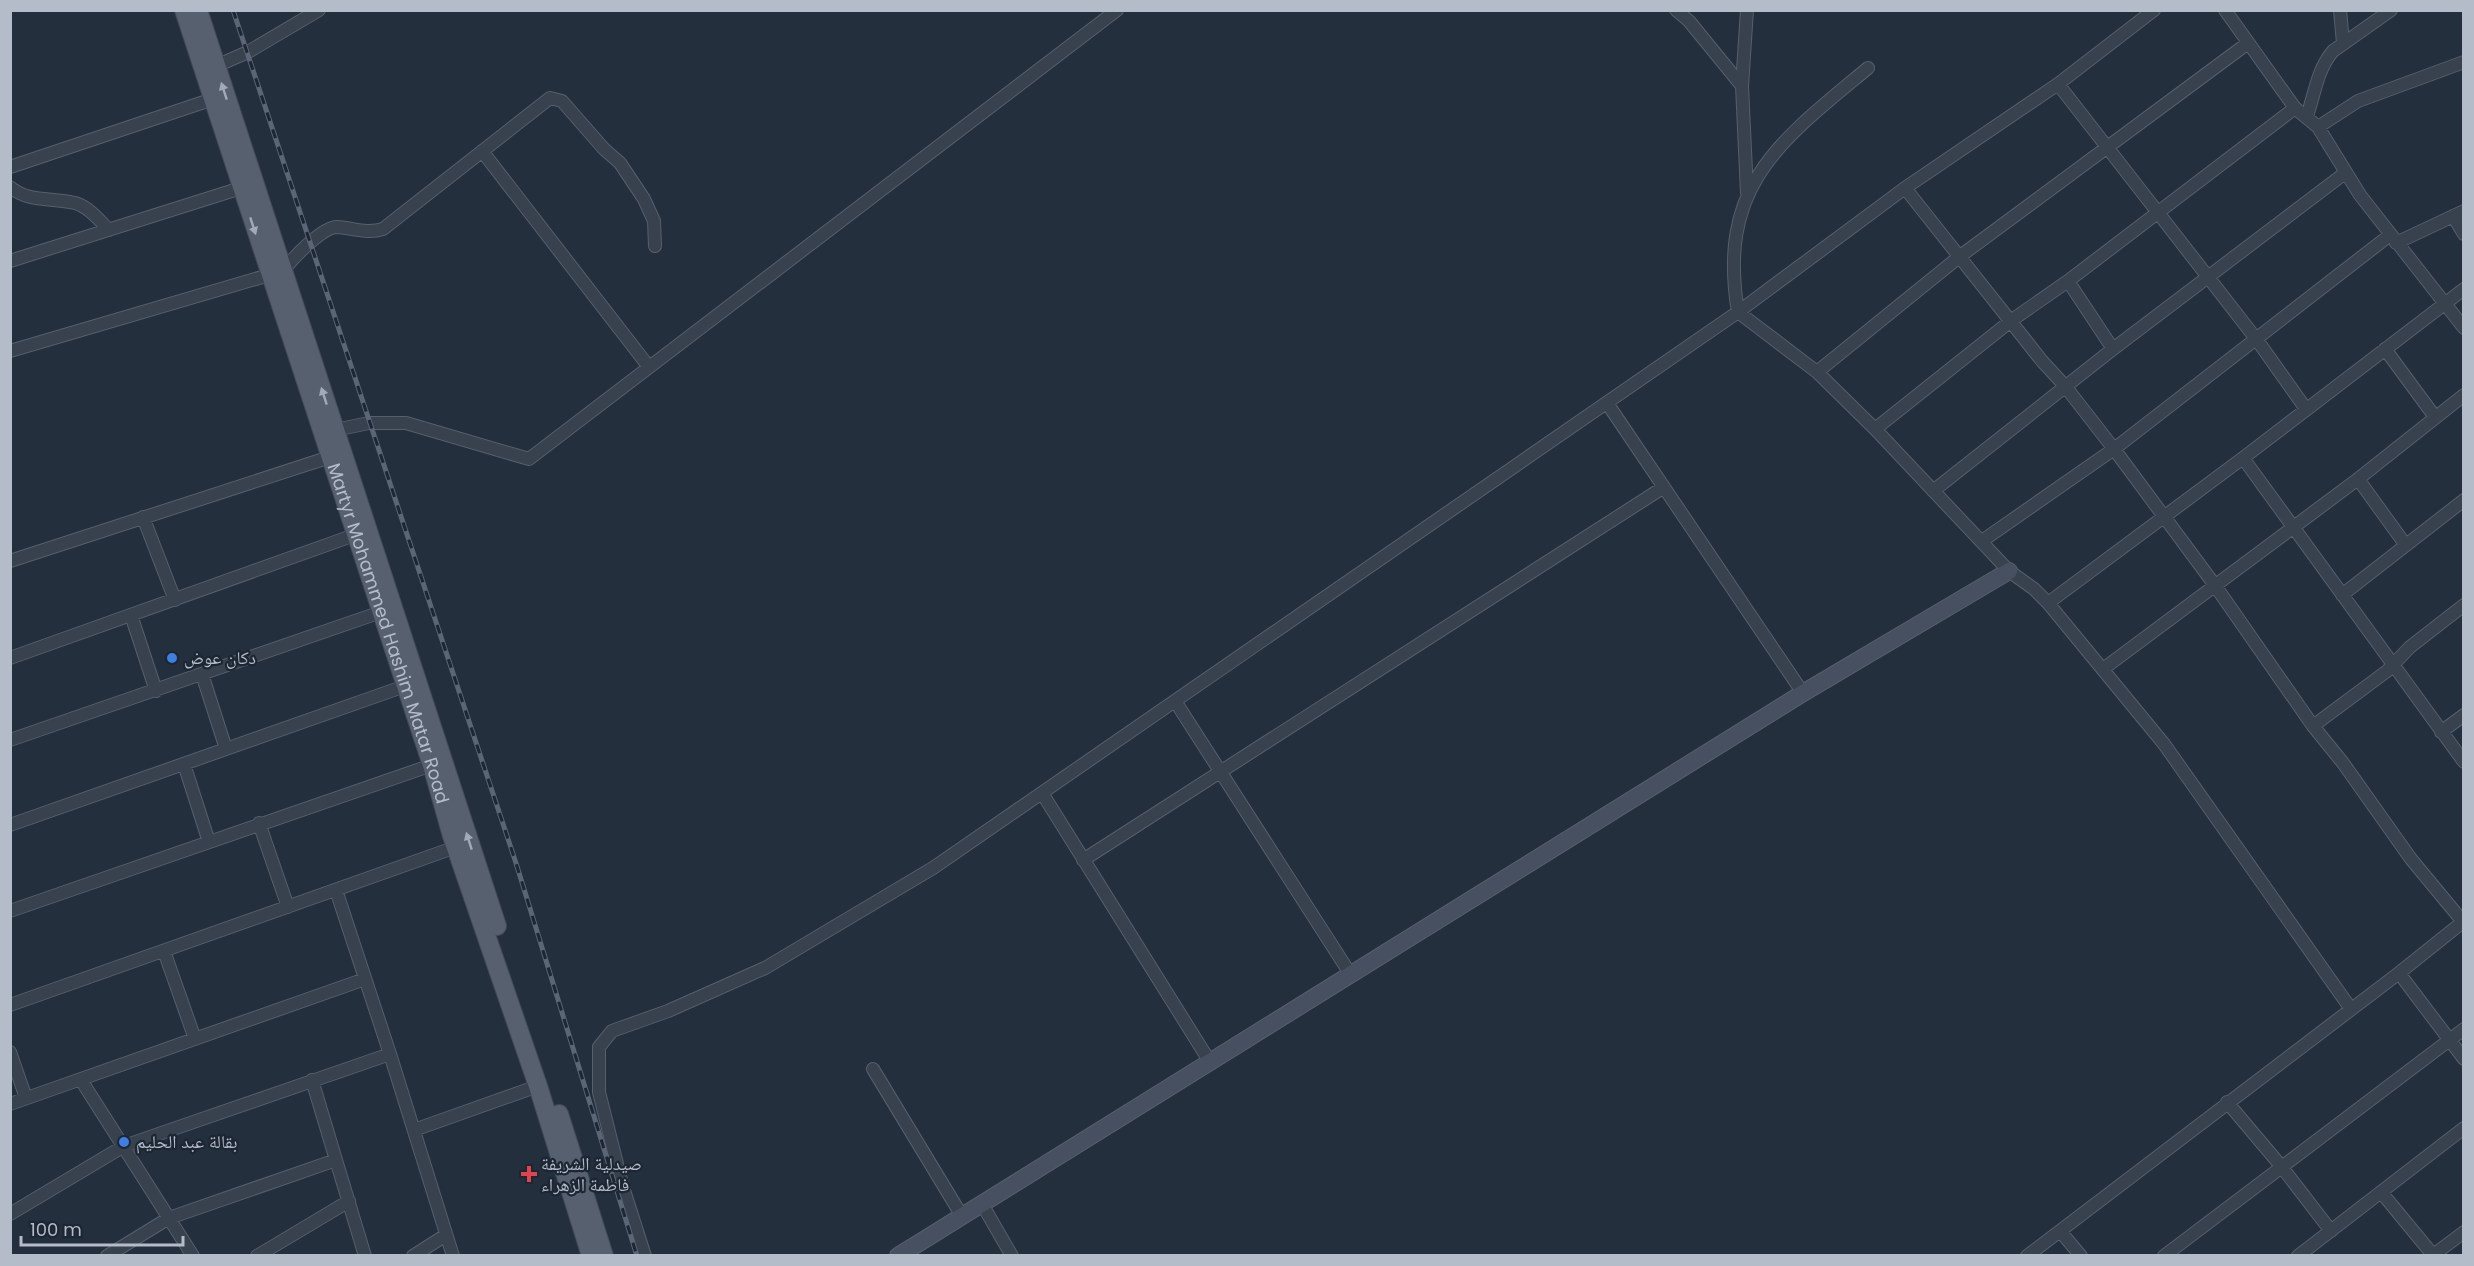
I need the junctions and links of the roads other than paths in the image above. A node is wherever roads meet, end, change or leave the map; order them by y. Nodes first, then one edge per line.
1 (184, 10) edge
2 (198, 10) edge
3 (319, 10) edge
4 (1117, 10) edge
5 (1676, 10) edge
6 (1747, 10) edge
7 (2154, 10) edge
8 (2224, 10) edge
9 (2340, 10) edge
10 (2391, 10) edge
11 (2248, 43) junction
12 (2343, 44) junction
13 (2463, 62) edge
14 (216, 66) junction
15 (1868, 68) dead end
16 (2058, 84) junction
17 (1742, 86) junction
18 (213, 99) junction
19 (2295, 108) junction
20 (2307, 116) junction
21 (2318, 127) junction
22 (2108, 146) junction
23 (482, 151) junction
24 (10, 167) edge
25 (2345, 173) junction
26 (10, 187) edge
27 (241, 188) junction
28 (1905, 188) junction
29 (1747, 195) junction
30 (2158, 213) junction
31 (2458, 213) edge
32 (109, 230) junction
33 (2463, 234) edge
34 (2393, 239) junction
35 (655, 246) dead end
36 (1959, 257) junction
37 (10, 261) edge
38 (276, 273) junction
39 (2208, 277) junction
40 (2068, 281) junction
41 (2463, 289) edge
42 (2444, 304) junction
43 (1738, 312) junction
44 (2012, 320) junction
45 (2463, 328) edge
46 (2257, 340) junction
47 (2113, 349) junction
48 (2385, 349) junction
49 (10, 351) edge
50 (649, 367) junction
51 (1817, 372) junction
52 (2066, 386) junction
53 (2463, 395) edge
54 (1607, 403) junction
55 (2306, 409) junction
56 (2435, 417) junction
57 (1875, 429) junction
58 (335, 430) junction
59 (2114, 449) junction
60 (330, 457) junction
61 (2243, 458) junction
62 (2358, 478) junction
63 (1664, 487) junction
64 (1933, 491) junction
65 (2463, 500) edge
66 (143, 517) junction
67 (2162, 517) junction
68 (2293, 527) junction
69 (362, 532) junction
70 (1982, 541) junction
71 (2405, 544) junction
72 (10, 561) edge
73 (2009, 571) junction
74 (2214, 585) junction
75 (2342, 595) junction
76 (175, 600) junction
77 (2048, 603) junction
78 (2462, 609) edge
79 (381, 612) junction
80 (131, 615) junction
81 (10, 657) edge
82 (2394, 664) junction
83 (2103, 669) junction
84 (202, 674) junction
85 (405, 686) junction
86 (156, 691) junction
87 (1803, 693) junction
88 (1175, 701) junction
89 (2463, 715) edge
90 (2313, 726) junction
91 (2440, 732) junction
92 (10, 740) edge
93 (226, 748) junction
94 (2463, 762) edge
95 (184, 764) junction
96 (432, 765) junction
97 (1221, 772) junction
98 (1042, 793) junction
99 (259, 823) junction
100 (10, 825) edge
101 (209, 842) junction
102 (456, 847) junction
103 (1083, 860) junction
104 (336, 890) junction
105 (288, 907) junction
106 (10, 911) edge
107 (2463, 922) edge
108 (164, 951) junction
109 (2399, 973) junction
110 (1351, 975) junction
111 (365, 979) junction
112 (10, 1005) edge
113 (2351, 1009) junction
114 (2463, 1029) edge
115 (195, 1039) junction
116 (2448, 1040) junction
117 (10, 1052) edge
118 (390, 1054) junction
119 (2463, 1059) edge
120 (1210, 1062) junction
121 (873, 1069) dead end
122 (81, 1080) junction
123 (312, 1080) junction
124 (537, 1086) junction
125 (26, 1098) junction
126 (2227, 1102) junction
127 (10, 1104) edge
128 (2463, 1128) edge
129 (414, 1130) junction
130 (124, 1146) junction
131 (336, 1160) junction
132 (2281, 1166) junction
133 (2381, 1192) junction
134 (349, 1201) junction
135 (982, 1204) junction
136 (10, 1214) edge
137 (962, 1216) junction
138 (169, 1218) junction
139 (2060, 1231) junction
140 (2331, 1231) junction
141 (2463, 1233) edge
142 (446, 1235) junction
143 (2164, 1255) edge
144 (2433, 1255) edge
145 (107, 1256) edge
146 (193, 1256) edge
147 (257, 1256) edge
148 (364, 1256) edge
149 (412, 1256) edge
150 (453, 1256) edge
151 (591, 1256) edge
152 (604, 1256) edge
153 (645, 1256) edge
154 (898, 1256) edge
155 (1012, 1256) edge
156 (2027, 1256) edge
157 (2081, 1256) edge
158 (2298, 1256) edge

1 - 18 main road, Martyr Mohammed Hashim Matar Road
2 - 14 main road, Martyr Mohammed Hashim Matar Road
3 - 14 street
4 - 50 street
5 - 17 street
6 - 17 street
7 - 16 street
8 - 11 street
9 - 12 street
10 - 12 street
11 - 19 street
11 - 22 street
12 - 20 street
13 - 21 street
38 -> 14 main road, Martyr Mohammed Hashim Matar Road
15 - 29 street
16 - 22 street
16 - 28 street
17 - 29 street
18 - 24 street
18 - 27 main road, Martyr Mohammed Hashim Matar Road
19 - 20 street
19 - 30 street
20 - 21 street
21 - 25 street
22 - 30 street
22 - 36 street
23 - 35 street
23 - 38 street
23 - 50 street
25 - 34 street
25 - 39 street
26 - 32 street
27 - 32 street
27 -> 38 main road, Martyr Mohammed Hashim Matar Road
28 - 36 street
28 - 43 street
29 - 43 street
30 - 39 street
30 - 40 street
31 - 33 street
31 - 34 street
32 - 37 street
34 - 42 street
34 - 46 street
36 - 44 street
36 - 51 street
38 - 49 street
58 -> 38 main road, Martyr Mohammed Hashim Matar Road
38 - 60 main road, Martyr Mohammed Hashim Matar Road
39 - 46 street
39 - 47 street
40 - 44 street
40 - 47 street
41 - 42 street
42 - 45 street
42 - 48 street
43 - 51 street
43 - 54 street
44 - 52 street
44 - 57 street
46 - 55 street
46 - 59 street
47 - 52 street
48 - 55 street
48 - 56 street
50 - 58 street
51 - 57 street
52 - 59 street
52 - 64 street
53 - 56 street
54 - 63 street
54 - 88 street
55 - 61 street
56 - 62 street
57 - 64 street
58 - 69 main road, Martyr Mohammed Hashim Matar Road
59 - 67 street
59 - 70 street
60 - 66 street
60 - 69 main road, Martyr Mohammed Hashim Matar Road
61 - 67 street
61 - 68 street
62 - 68 street
62 - 71 street
63 - 87 street
63 - 97 street
64 - 70 street
65 - 71 street
66 - 72 street
66 - 76 street
67 - 74 street
67 - 77 street
68 - 74 street
68 - 75 street
69 - 76 street
69 - 79 main road, Martyr Mohammed Hashim Matar Road
152 -> 69 main road, Martyr Mohammed Hashim Matar Road
70 - 73 street
71 - 75 street
73 - 77 street
73 - 87 street
74 - 83 street
74 - 90 street
75 - 82 street
76 - 80 street
77 - 83 street
78 - 82 street
79 - 84 street
79 - 85 main road, Martyr Mohammed Hashim Matar Road
80 - 81 street
80 - 86 street
82 - 90 street
82 - 91 street
83 - 113 street
84 - 86 street
84 - 93 street
85 - 93 street
85 - 96 main road, Martyr Mohammed Hashim Matar Road
86 - 92 street
87 - 110 street
88 - 97 street
88 - 98 street
89 - 91 street
90 - 107 street
91 - 94 street
93 - 95 street
95 - 100 street
95 - 101 street
96 - 99 street
96 - 102 main road, Martyr Mohammed Hashim Matar Road
97 - 103 street
97 - 110 street
98 - 103 street
98 - 153 street
99 - 101 street
99 - 105 street
101 - 106 street
102 - 104 street
102 - 124 main road, Martyr Mohammed Hashim Matar Road
103 - 120 street
104 - 105 street
104 - 111 street
105 - 108 street
107 - 109 street
108 - 112 street
108 - 115 street
109 - 113 street
109 - 116 street
110 - 120 street
111 - 115 street
111 - 118 street
113 - 126 street
114 - 116 street
115 - 122 street
116 - 119 street
116 - 132 street
117 - 125 street
118 - 123 street
118 - 129 street
120 - 135 street
121 - 137 street
122 - 125 street
122 - 130 street
123 - 130 street
123 - 131 street
124 - 129 street
124 - 151 main road, Martyr Mohammed Hashim Matar Road
125 - 127 street
126 - 132 street
126 - 139 street
128 - 133 street
129 - 142 street
130 - 136 street
130 - 138 street
131 - 134 street
131 - 138 street
132 - 140 street
132 - 143 street
133 - 140 street
133 - 144 street
134 - 147 street
134 - 148 street
135 - 137 street
135 - 155 street
137 - 154 street
138 - 145 street
138 - 146 street
139 - 156 street
139 - 157 street
140 - 158 street
141 - 144 street
142 - 149 street
142 - 150 street

